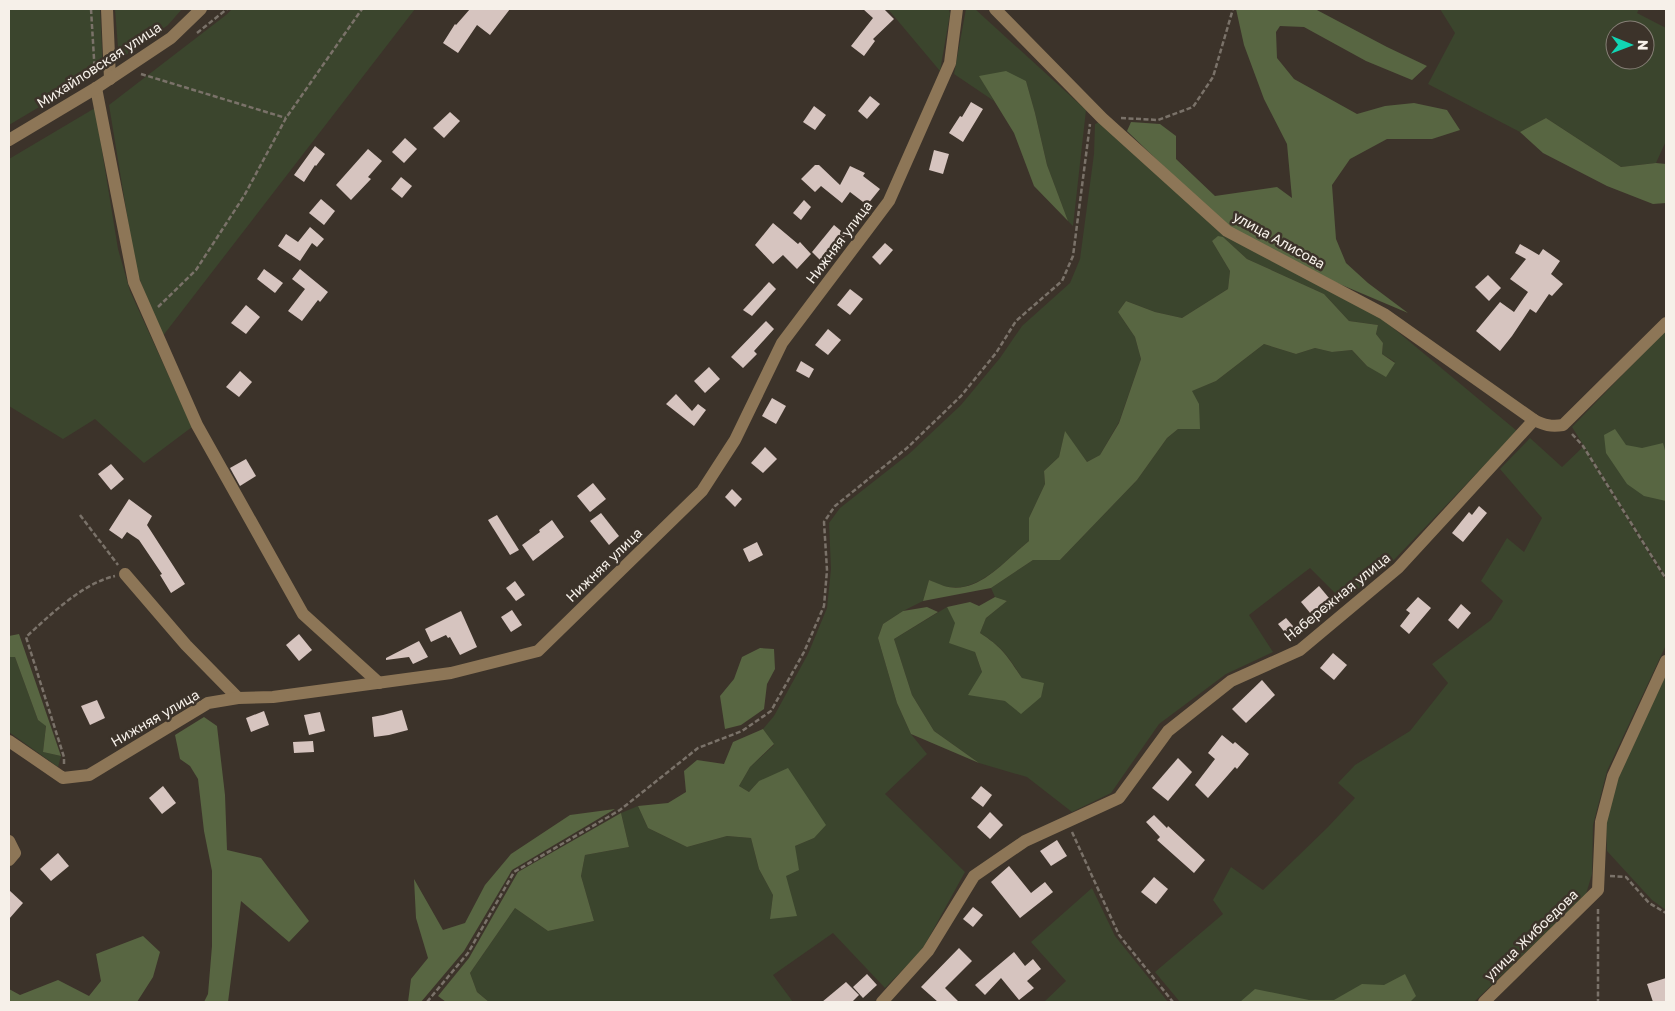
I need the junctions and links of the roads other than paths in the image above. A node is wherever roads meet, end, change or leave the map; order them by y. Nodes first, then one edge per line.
1 (107, 9) edge
2 (201, 9) edge
3 (957, 9) edge
4 (995, 9) edge
5 (110, 79) junction
6 (96, 88) junction
7 (9, 140) edge
8 (1666, 323) edge
9 (1534, 420) junction
10 (126, 574) road end
11 (1666, 661) edge
12 (379, 683) junction
13 (238, 698) junction
14 (9, 741) edge
15 (9, 841) edge
16 (9, 860) edge
17 (882, 1002) edge
18 (1484, 1002) edge

1 - 5 street
2 - 5 street, Михайловская улица
3 - 12 street, Нижняя улица
4 - 9 street, улица Алисова
5 - 6 street, Михайловская улица
6 - 7 street, Михайловская улица
6 - 12 street
8 - 9 street
9 - 17 street, Набережная улица
10 - 13 street
11 - 18 street, улица Жибоедова
12 - 13 street, Нижняя улица
13 - 14 street, Нижняя улица
15 - 16 street

